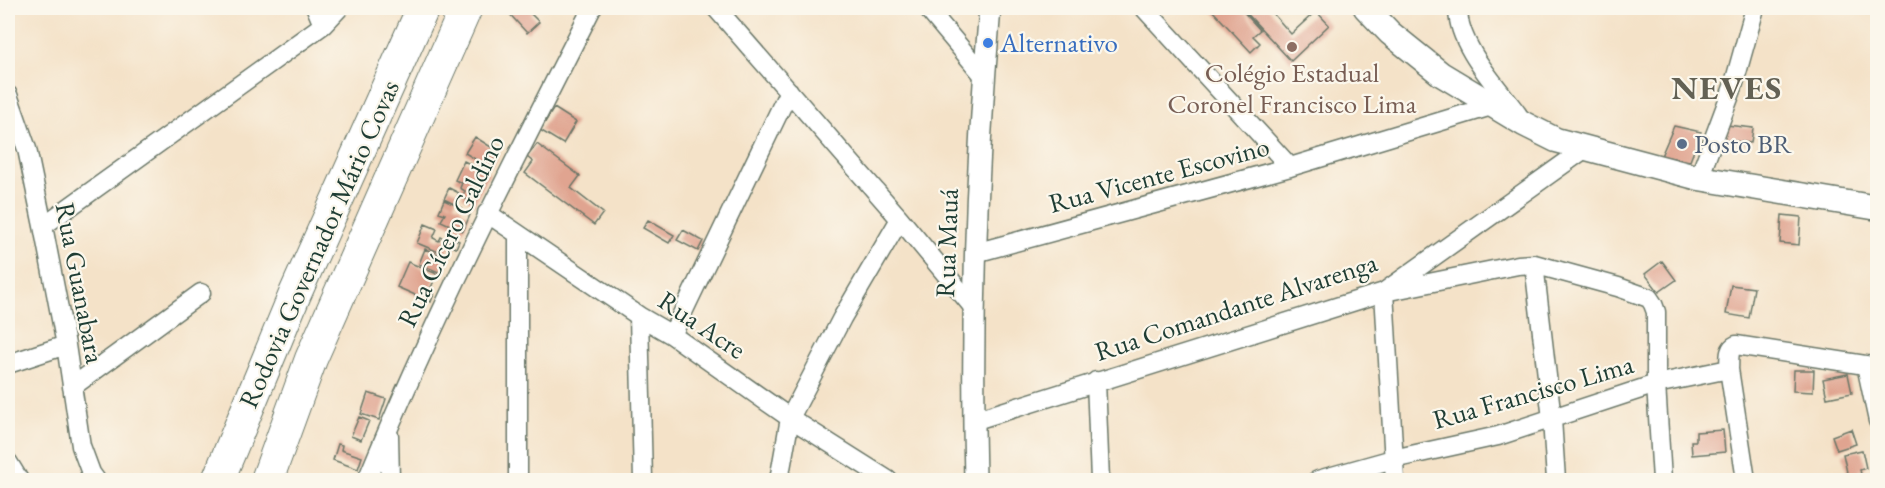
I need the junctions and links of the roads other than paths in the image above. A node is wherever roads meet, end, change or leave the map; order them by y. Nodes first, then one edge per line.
1 (316, 8) edge
2 (339, 8) edge
3 (423, 8) edge
4 (466, 8) edge
5 (592, 8) edge
6 (716, 8) edge
7 (927, 8) edge
8 (990, 8) edge
9 (1144, 8) edge
10 (1366, 8) edge
11 (1458, 8) edge
12 (1755, 8) edge
13 (322, 25) junction
14 (984, 76) junction
15 (789, 91) junction
16 (8, 95) edge
17 (1495, 105) junction
18 (1524, 124) junction
19 (1586, 148) junction
20 (1290, 167) junction
21 (1699, 178) junction
22 (1878, 208) edge
23 (487, 213) junction
24 (900, 219) junction
25 (43, 226) junction
26 (518, 236) junction
27 (975, 253) junction
28 (1534, 264) junction
29 (1384, 292) junction
30 (201, 293) dead end
31 (973, 307) junction
32 (639, 316) junction
33 (672, 335) junction
34 (66, 345) junction
35 (8, 364) edge
36 (1872, 366) edge
37 (1729, 369) junction
38 (1096, 381) junction
39 (1656, 384) junction
40 (72, 387) junction
41 (790, 418) junction
42 (1552, 419) junction
43 (973, 421) junction
44 (1878, 421) edge
45 (388, 427) junction
46 (1393, 459) junction
47 (8, 462) edge
48 (19, 480) edge
49 (96, 480) edge
50 (218, 480) edge
51 (267, 480) edge
52 (367, 480) edge
53 (390, 480) edge
54 (518, 480) edge
55 (643, 480) edge
56 (779, 480) edge
57 (888, 480) edge
58 (975, 480) edge
59 (1100, 480) edge
60 (1318, 480) edge
61 (1395, 480) edge
62 (1556, 480) edge
63 (1662, 480) edge
64 (1746, 480) edge

1 - 13 street
2 - 13 street
3 - 50 highway, Rodovia Governador Mário Covas
4 - 51 highway, Rodovia Governador Mário Covas
5 - 23 street, Rua Cícero Galdino
6 - 15 street
7 - 14 street
8 - 14 street, Rua Mauá
9 - 20 street
10 - 17 main road
11 - 18 street
12 - 21 street
13 - 25 street
14 - 27 street, Rua Mauá
15 - 24 street
15 - 33 street
16 - 25 street, Rua Guanabara
17 - 18 main road
17 - 20 street, Rua Vicente Escovino
18 - 19 main road
19 - 21 main road
19 - 29 street, Rua Comandante Alvarenga
20 - 27 street, Rua Vicente Escovino
21 - 22 main road
23 - 26 street, Rua Acre
23 - 45 street, Rua Cícero Galdino
24 - 31 street
24 - 41 street
25 - 34 street, Rua Guanabara
26 - 32 street, Rua Acre
26 - 54 street
27 - 31 street, Rua Mauá
28 - 29 street
28 - 39 street
28 - 42 street
29 - 38 street, Rua Comandante Alvarenga
29 - 46 street
30 - 40 street
31 - 43 street, Rua Mauá
32 - 33 street, Rua Acre
32 - 55 street
33 - 41 street, Rua Acre
34 - 35 street
34 - 40 street, Rua Guanabara
36 - 37 street
36 - 44 street
37 - 39 street, Rua Francisco Lima
37 - 64 street
38 - 43 street, Rua Comandante Alvarenga
38 - 59 street
39 - 42 street, Rua Francisco Lima
39 - 63 street
40 - 49 street, Rua Guanabara
41 - 56 street
41 - 57 street, Rua Acre
42 - 46 street, Rua Francisco Lima
42 - 62 street
43 - 58 street, Rua Mauá
45 - 52 street, Rua Cícero Galdino
45 - 53 street
46 - 60 street, Rua Francisco Lima
46 - 61 street
47 - 48 street

